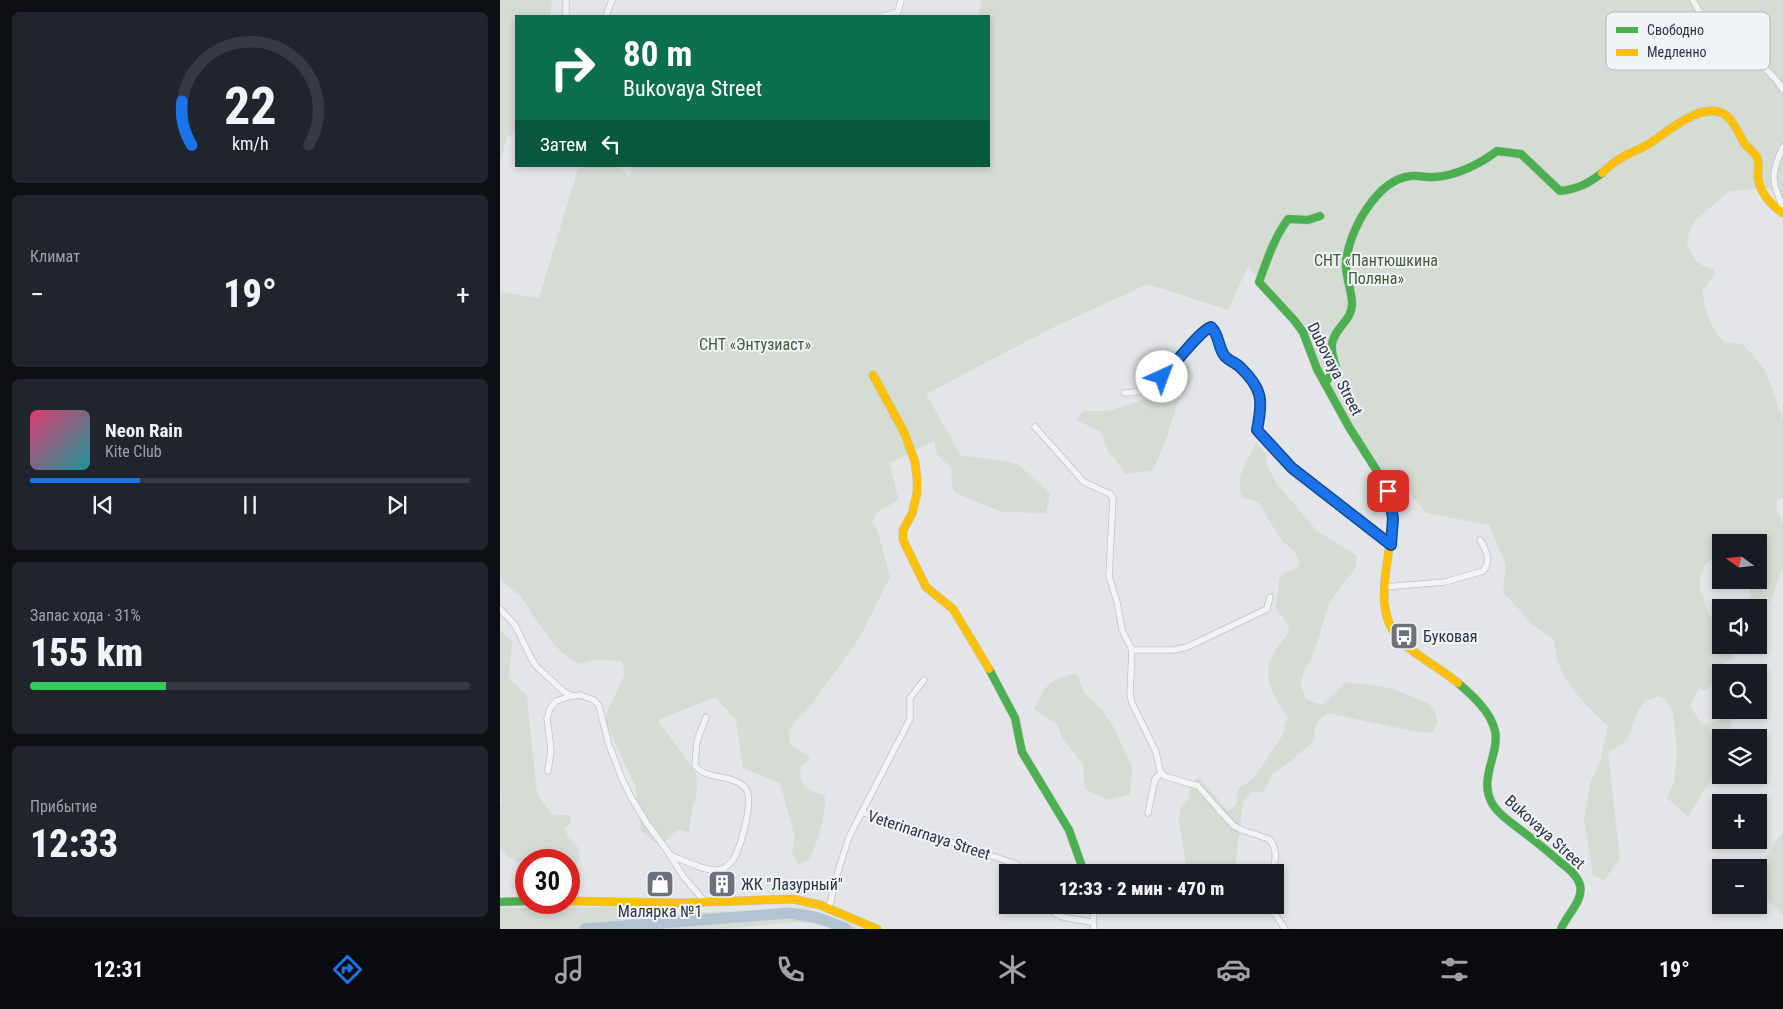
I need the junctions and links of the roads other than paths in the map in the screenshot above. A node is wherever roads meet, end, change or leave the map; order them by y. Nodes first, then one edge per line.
1 (566, 0) edge
2 (612, 0) edge
3 (901, 0) edge
4 (1693, 0) edge
5 (1700, 12) edge
6 (566, 15) edge
7 (606, 15) edge
8 (888, 15) edge
9 (1766, 70) edge
10 (1783, 90) edge
11 (1783, 147) edge
12 (1783, 207) edge
13 (1783, 213) edge
14 (1320, 216) dead end
15 (872, 375) dead end
16 (1326, 382) junction
17 (1124, 393) dead end
18 (1035, 427) dead end
19 (1480, 540) dead end
20 (1391, 545) junction
21 (1384, 587) junction
22 (1270, 597) dead end
23 (500, 609) edge
24 (1132, 650) junction
25 (924, 680) dead end
26 (572, 696) junction
27 (706, 717) dead end
28 (548, 771) dead end
29 (1161, 773) junction
30 (861, 812) junction
31 (1148, 813) dead end
32 (670, 855) junction
33 (1016, 864) edge
34 (1081, 864) edge
35 (1274, 864) edge
36 (580, 901) edge
37 (500, 902) edge
38 (515, 902) edge
39 (705, 902) junction
40 (829, 908) junction
41 (1052, 914) edge
42 (1275, 914) edge
43 (1094, 926) edge
44 (877, 929) edge
45 (1286, 929) edge
46 (1561, 929) edge

1 - 6 street
2 - 7 street
3 - 8 street
4 - 5 street
9 - 10 street
11 - 12 street
13 - 16 street, Dubovaya Street
14 - 16 street, Dubovaya Street
15 - 34 street
16 - 20 street, Dubovaya Street
17 - 20 street
18 - 24 street
19 - 21 street
20 - 21 street, Bukovaya Street
21 - 46 street, Bukovaya Street
22 - 24 street
23 - 26 street
24 - 29 street
25 - 30 street
26 - 28 street
26 - 32 street
27 - 32 street
29 - 31 street
29 - 35 street
30 - 33 street, Veterinarnaya Street
30 - 40 street
32 - 39 street
36 - 39 street
37 - 38 street
39 - 40 street
40 - 44 street
41 - 43 street
42 - 45 street

